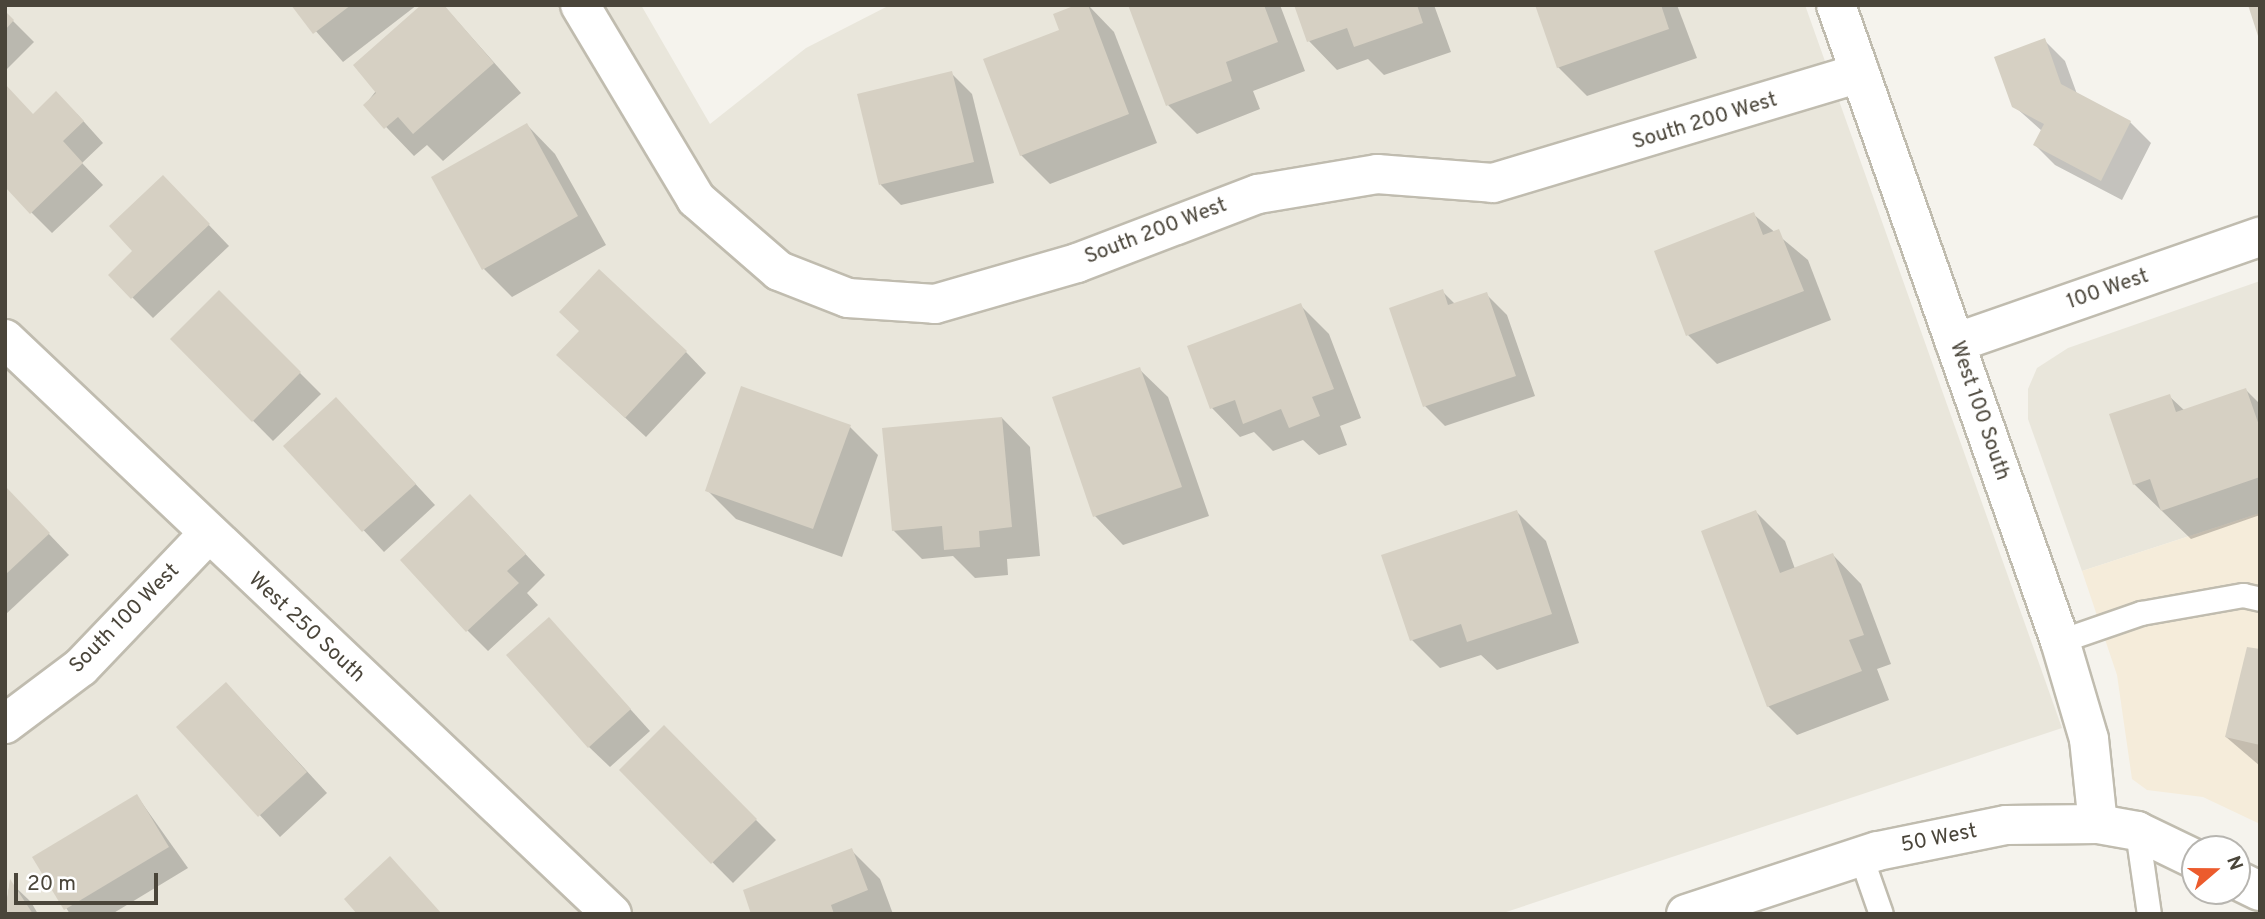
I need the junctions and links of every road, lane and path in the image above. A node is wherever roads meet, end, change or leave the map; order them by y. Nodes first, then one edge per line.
1 (580, 5) edge
2 (1836, 5) edge
3 (1860, 74) junction
4 (2260, 237) edge
5 (5, 339) edge
6 (1955, 343) junction
7 (207, 535) junction
8 (2260, 599) edge
9 (2060, 641) junction
10 (5, 724) edge
11 (2098, 824) junction
12 (2137, 831) junction
13 (2181, 852) edge
14 (1861, 857) junction
15 (612, 914) edge
16 (1686, 914) edge
17 (1881, 914) edge
18 (2149, 914) edge

1 - 3 street, South 200 West
2 - 3 street, West 100 South
3 - 6 street, West 100 South
4 - 6 street, 100 West
5 - 7 street, West 250 South
6 - 9 street, West 100 South
7 - 10 street, South 100 West
7 - 15 street, West 250 South
8 - 9 lane
9 - 11 street, West 100 South
11 - 12 street, 50 West
11 - 14 street, 50 West
12 - 13 street, 50 West
12 - 18 lane
14 - 16 street, 50 West
14 - 17 lane

